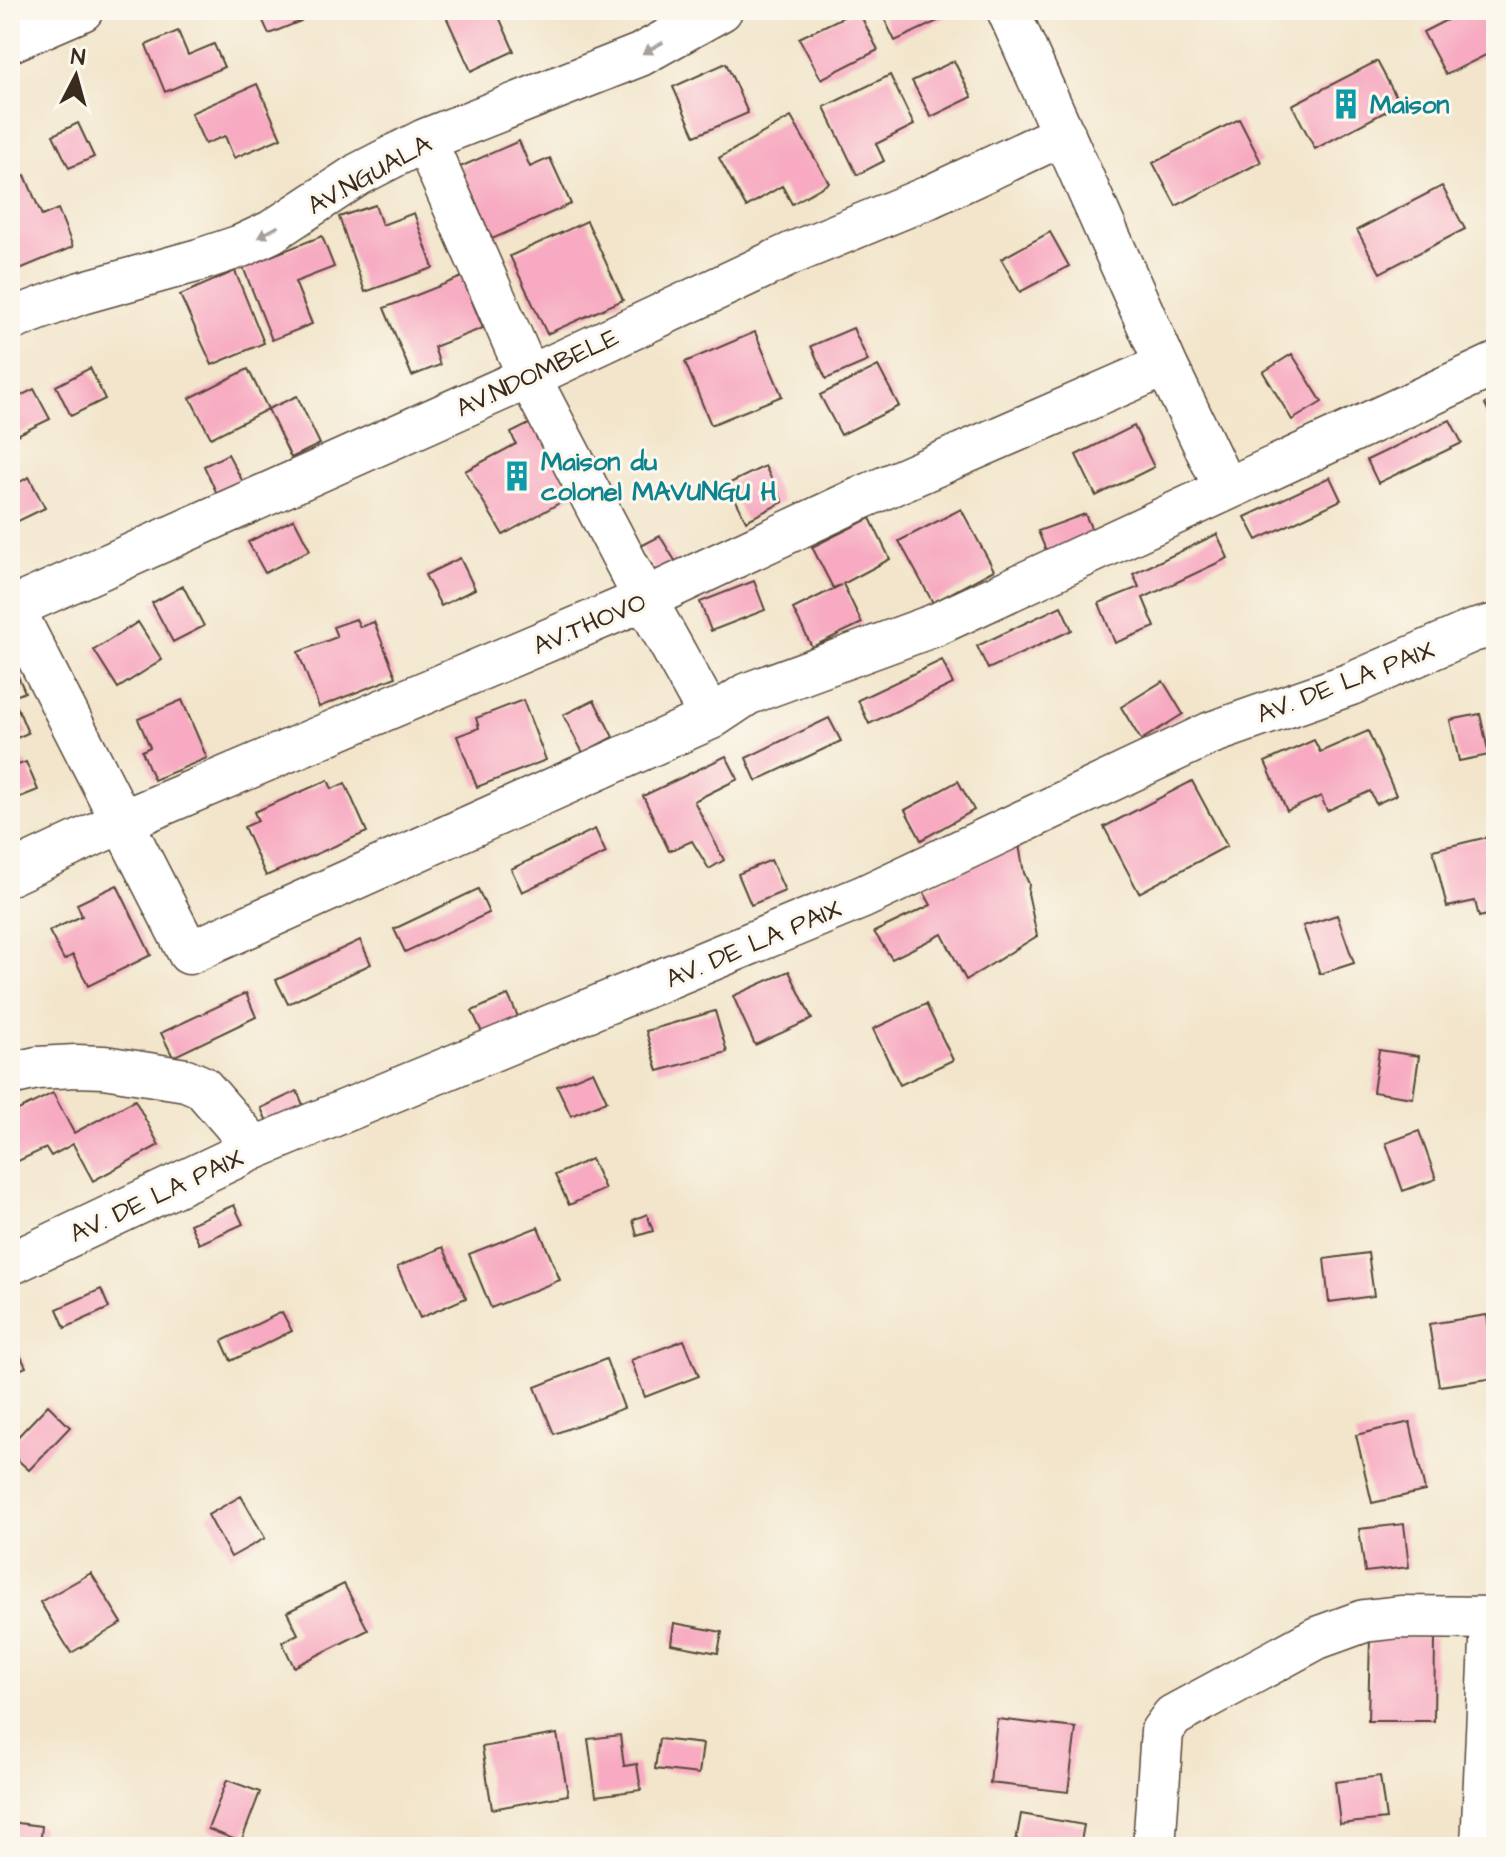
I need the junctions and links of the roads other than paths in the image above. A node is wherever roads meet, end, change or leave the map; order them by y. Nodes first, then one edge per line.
1 (82, 10) edge
2 (721, 10) edge
3 (1008, 10) edge
4 (10, 41) edge
5 (1064, 134) junction
6 (425, 140) junction
7 (10, 320) edge
8 (1496, 364) edge
9 (1166, 365) junction
10 (529, 377) junction
11 (1225, 488) junction
12 (645, 599) junction
13 (11, 606) edge
14 (1496, 625) edge
15 (711, 718) junction
16 (123, 821) junction
17 (10, 874) edge
18 (10, 1074) edge
19 (255, 1148) junction
20 (10, 1264) edge
21 (1496, 1618) edge
22 (1491, 1736) edge
23 (1154, 1847) edge
24 (1482, 1847) edge

1 - 4 street
2 -> 6 street, AV.NGUALA
3 - 5 street
5 - 9 street
5 - 10 street, AV.NDOMBELE
6 -> 7 street, AV.NGUALA
6 - 10 street
8 - 11 street
9 - 11 street
9 - 12 street, AV.THOVO
10 - 12 street
10 - 13 street, AV.NDOMBELE
11 - 15 street
12 - 15 street
12 - 16 street, AV.THOVO
13 - 16 street
14 - 19 street, AV. DE LA PAIX
15 - 16 street
16 - 17 street, AV.THOVO
18 - 19 street
19 - 20 street, AV. DE LA PAIX
21 - 22 street
21 - 23 street
22 - 24 street

